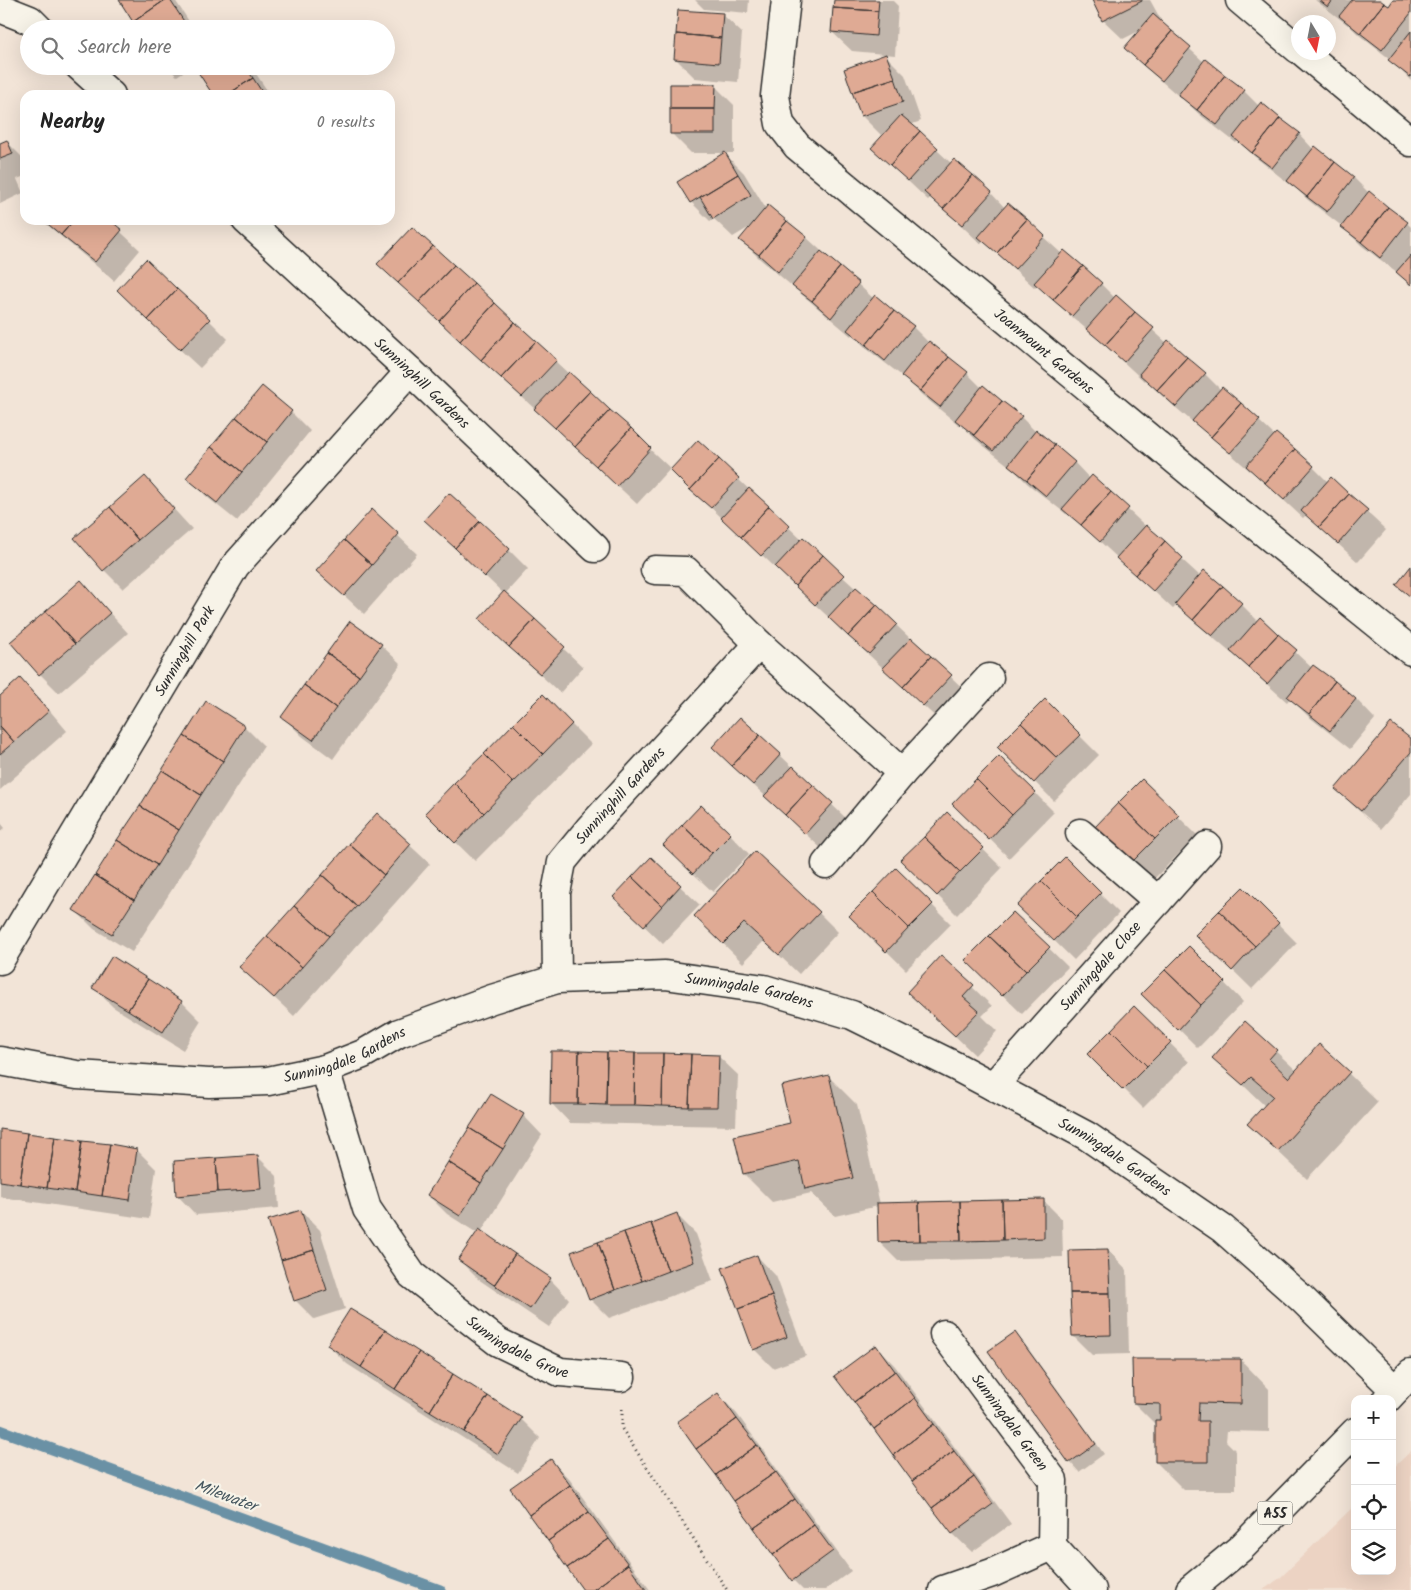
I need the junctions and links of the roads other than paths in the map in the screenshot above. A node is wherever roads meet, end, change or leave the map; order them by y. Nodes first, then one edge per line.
1 (786, 0) edge
2 (1240, 0) edge
3 (0, 8) edge
4 (30, 20) edge
5 (1291, 43) edge
6 (1313, 60) edge
7 (89, 75) edge
8 (105, 90) edge
9 (1411, 142) edge
10 (251, 225) edge
11 (410, 371) junction
12 (595, 548) dead end
13 (655, 570) dead end
14 (759, 644) junction
15 (1411, 651) edge
16 (989, 678) dead end
17 (902, 773) junction
18 (1080, 833) dead end
19 (1207, 846) dead end
20 (826, 864) dead end
21 (1158, 901) junction
22 (0, 960) edge
23 (557, 979) junction
24 (0, 1061) edge
25 (325, 1069) junction
26 (993, 1086) junction
27 (944, 1334) dead end
28 (621, 1378) road end
29 (1398, 1387) edge
30 (1351, 1436) edge
31 (1052, 1546) junction
32 (943, 1590) edge
33 (1092, 1590) edge
34 (1190, 1590) edge

1 - 15 main road, Joanmount Gardens
2 - 5 main road
3 - 4 main road
6 - 9 main road
7 - 8 main road
10 - 11 main road, Sunninghill Gardens
11 - 12 main road, Sunninghill Gardens
11 - 22 main road, Sunninghill Park
13 - 14 main road
14 - 17 main road
14 - 23 main road, Sunninghill Gardens
16 - 17 main road
17 - 20 main road
18 - 21 main road
19 - 21 main road, Sunningdale Close
21 - 26 main road, Sunningdale Close
23 - 25 main road, Sunningdale Gardens
23 - 26 main road, Sunningdale Gardens
24 - 25 main road, Sunningdale Gardens
25 - 28 main road, Sunningdale Grove
26 - 29 main road, Sunningdale Gardens
27 - 31 main road, Sunningdale Green
30 - 34 main road, A55
31 - 32 main road
31 - 33 main road

